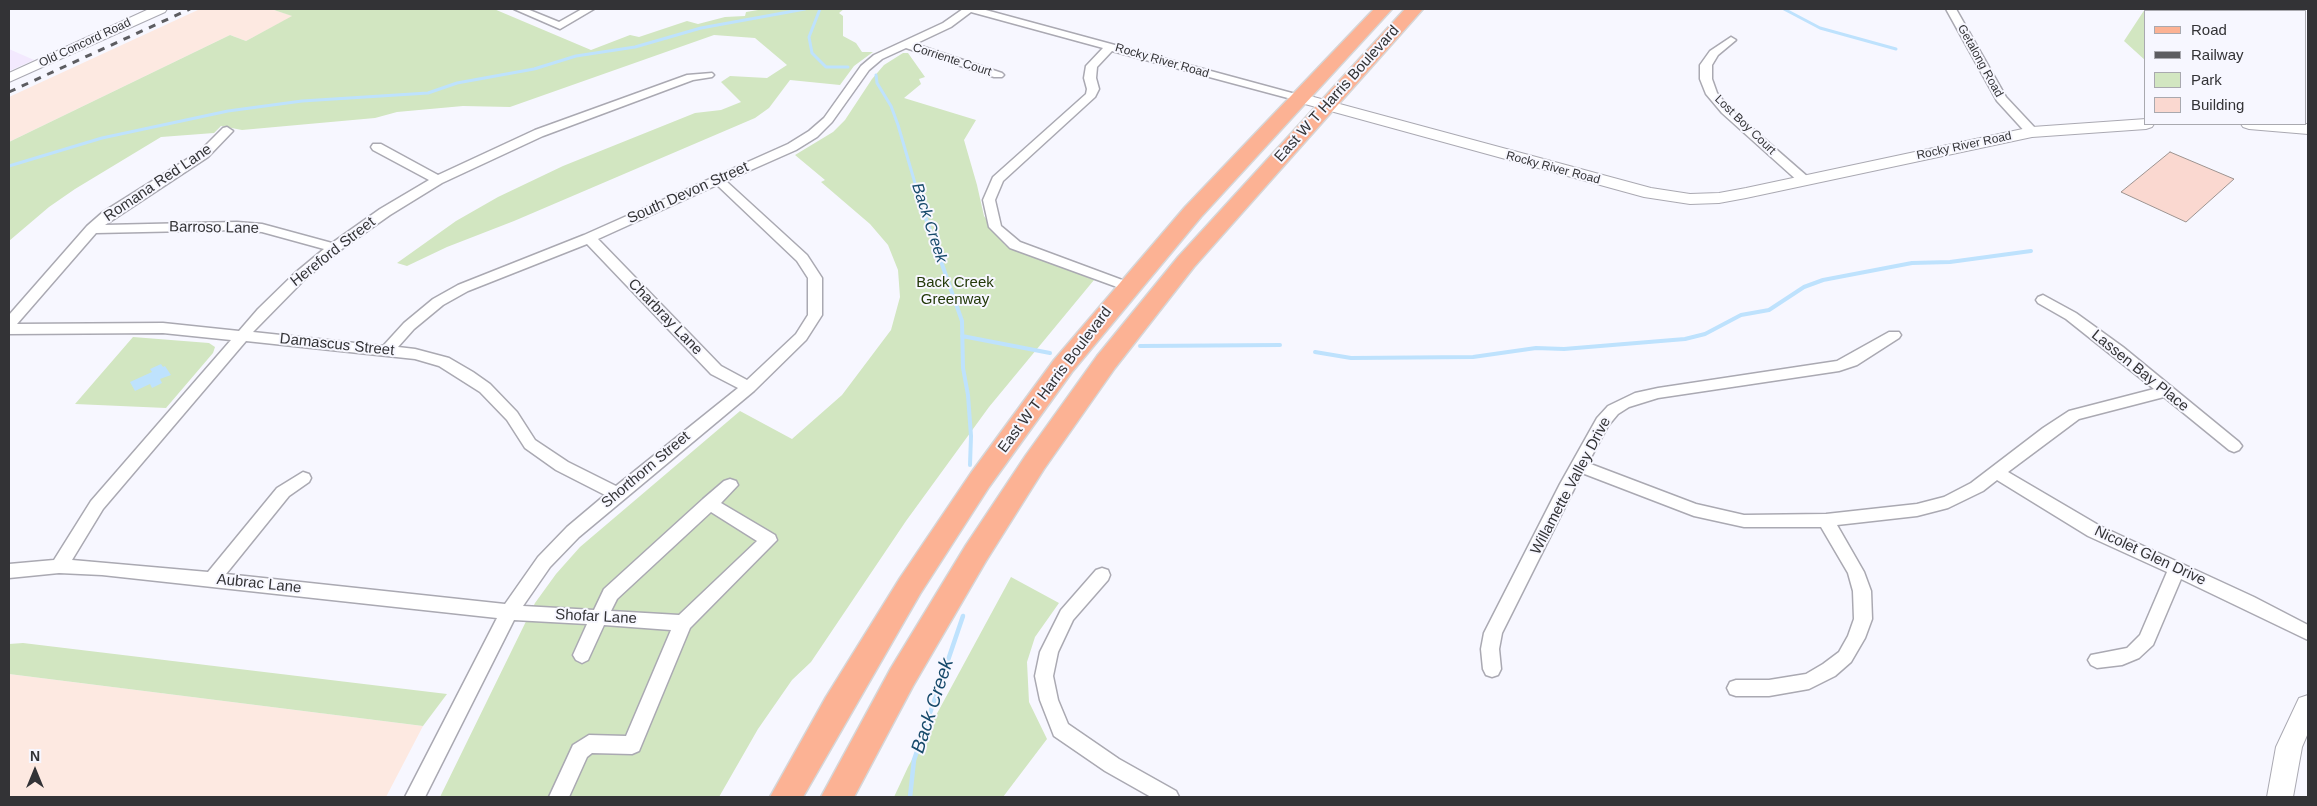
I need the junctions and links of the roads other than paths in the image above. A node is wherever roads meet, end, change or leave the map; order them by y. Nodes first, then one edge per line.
1 (160, 9) edge
2 (519, 9) edge
3 (589, 9) edge
4 (970, 9) edge
5 (1384, 9) edge
6 (1414, 9) edge
7 (1951, 9) edge
8 (1731, 40) dead end
9 (905, 44) junction
10 (1110, 47) junction
11 (708, 75) dead end
12 (998, 75) dead end
13 (9, 78) edge
14 (1299, 98) junction
15 (1326, 106) junction
16 (2144, 124) edge
17 (2261, 125) edge
18 (2308, 129) edge
19 (227, 131) dead end
20 (2032, 132) junction
21 (377, 147) dead end
22 (438, 180) junction
23 (718, 180) junction
24 (1804, 180) junction
25 (92, 229) junction
26 (589, 238) junction
27 (334, 248) junction
28 (1128, 287) junction
29 (2043, 300) dead end
30 (9, 324) edge
31 (9, 329) edge
32 (1894, 334) dead end
33 (243, 336) junction
34 (387, 351) junction
35 (749, 387) junction
36 (2166, 391) junction
37 (2234, 446) dead end
38 (1579, 466) junction
39 (1996, 472) junction
40 (303, 478) dead end
41 (730, 484) dead end
42 (617, 494) junction
43 (709, 503) junction
44 (1826, 520) junction
45 (59, 566) junction
46 (2177, 569) junction
47 (9, 571) edge
48 (1102, 575) dead end
49 (213, 578) junction
50 (509, 612) junction
51 (599, 616) junction
52 (683, 623) junction
53 (2308, 633) edge
54 (582, 655) dead end
55 (2096, 660) dead end
56 (1492, 669) dead end
57 (1736, 688) dead end
58 (2308, 706) edge
59 (415, 797) edge
60 (559, 797) edge
61 (786, 797) edge
62 (837, 797) edge
63 (1169, 797) edge
64 (2280, 797) edge

1 - 13 street, Old Concord Road
2 - 3 street
4 - 9 street, South Devon Street
4 - 10 street, Rocky River Road
5 - 14 main road, East W T Harris Boulevard
6 - 15 main road, East W T Harris Boulevard
7 - 20 street, Getalong Road
8 - 24 street, Lost Boy Court
9 - 12 street, Corriente Court
9 - 23 street, South Devon Street
10 - 14 street, Rocky River Road
10 - 28 street
11 - 22 street, Hereford Street
14 - 15 street, Rocky River Road
14 - 28 main road, East W T Harris Boulevard
15 - 24 street, Rocky River Road
15 - 62 main road, East W T Harris Boulevard
16 - 20 street, Rocky River Road
17 - 18 street
19 - 25 street, Romana Red Lane
20 - 24 street, Rocky River Road
21 - 22 street
22 - 27 street, Hereford Street
23 - 26 street, South Devon Street
23 - 35 street, Shorthorn Street
25 - 27 street, Barroso Lane
25 - 30 street, Romana Red Lane
26 - 34 street, South Devon Street
26 - 35 street, Charbray Lane
27 - 33 street, Hereford Street
28 - 61 main road, East W T Harris Boulevard
29 - 36 street, Lassen Bay Place
31 - 33 street, Damascus Street
32 - 38 street, Willamette Valley Drive
33 - 34 street, Damascus Street
33 - 45 street, Hereford Street
34 - 42 street, Damascus Street
35 - 42 street, Shorthorn Street
36 - 37 street, Lassen Bay Place
36 - 39 street
38 - 44 street
38 - 56 street, Willamette Valley Drive
39 - 44 street
39 - 46 street, Nicolet Glen Drive
40 - 49 street
41 - 43 street
42 - 50 street, Shorthorn Street
43 - 51 street
43 - 52 street
44 - 57 street
45 - 47 street, Aubrac Lane
45 - 49 street, Aubrac Lane
46 - 53 street, Nicolet Glen Drive
46 - 55 street
48 - 63 street
49 - 50 street, Aubrac Lane
50 - 51 street, Shofar Lane
50 - 59 street, Shorthorn Street
51 - 52 street, Shofar Lane
51 - 54 street
52 - 60 street
58 - 64 street

